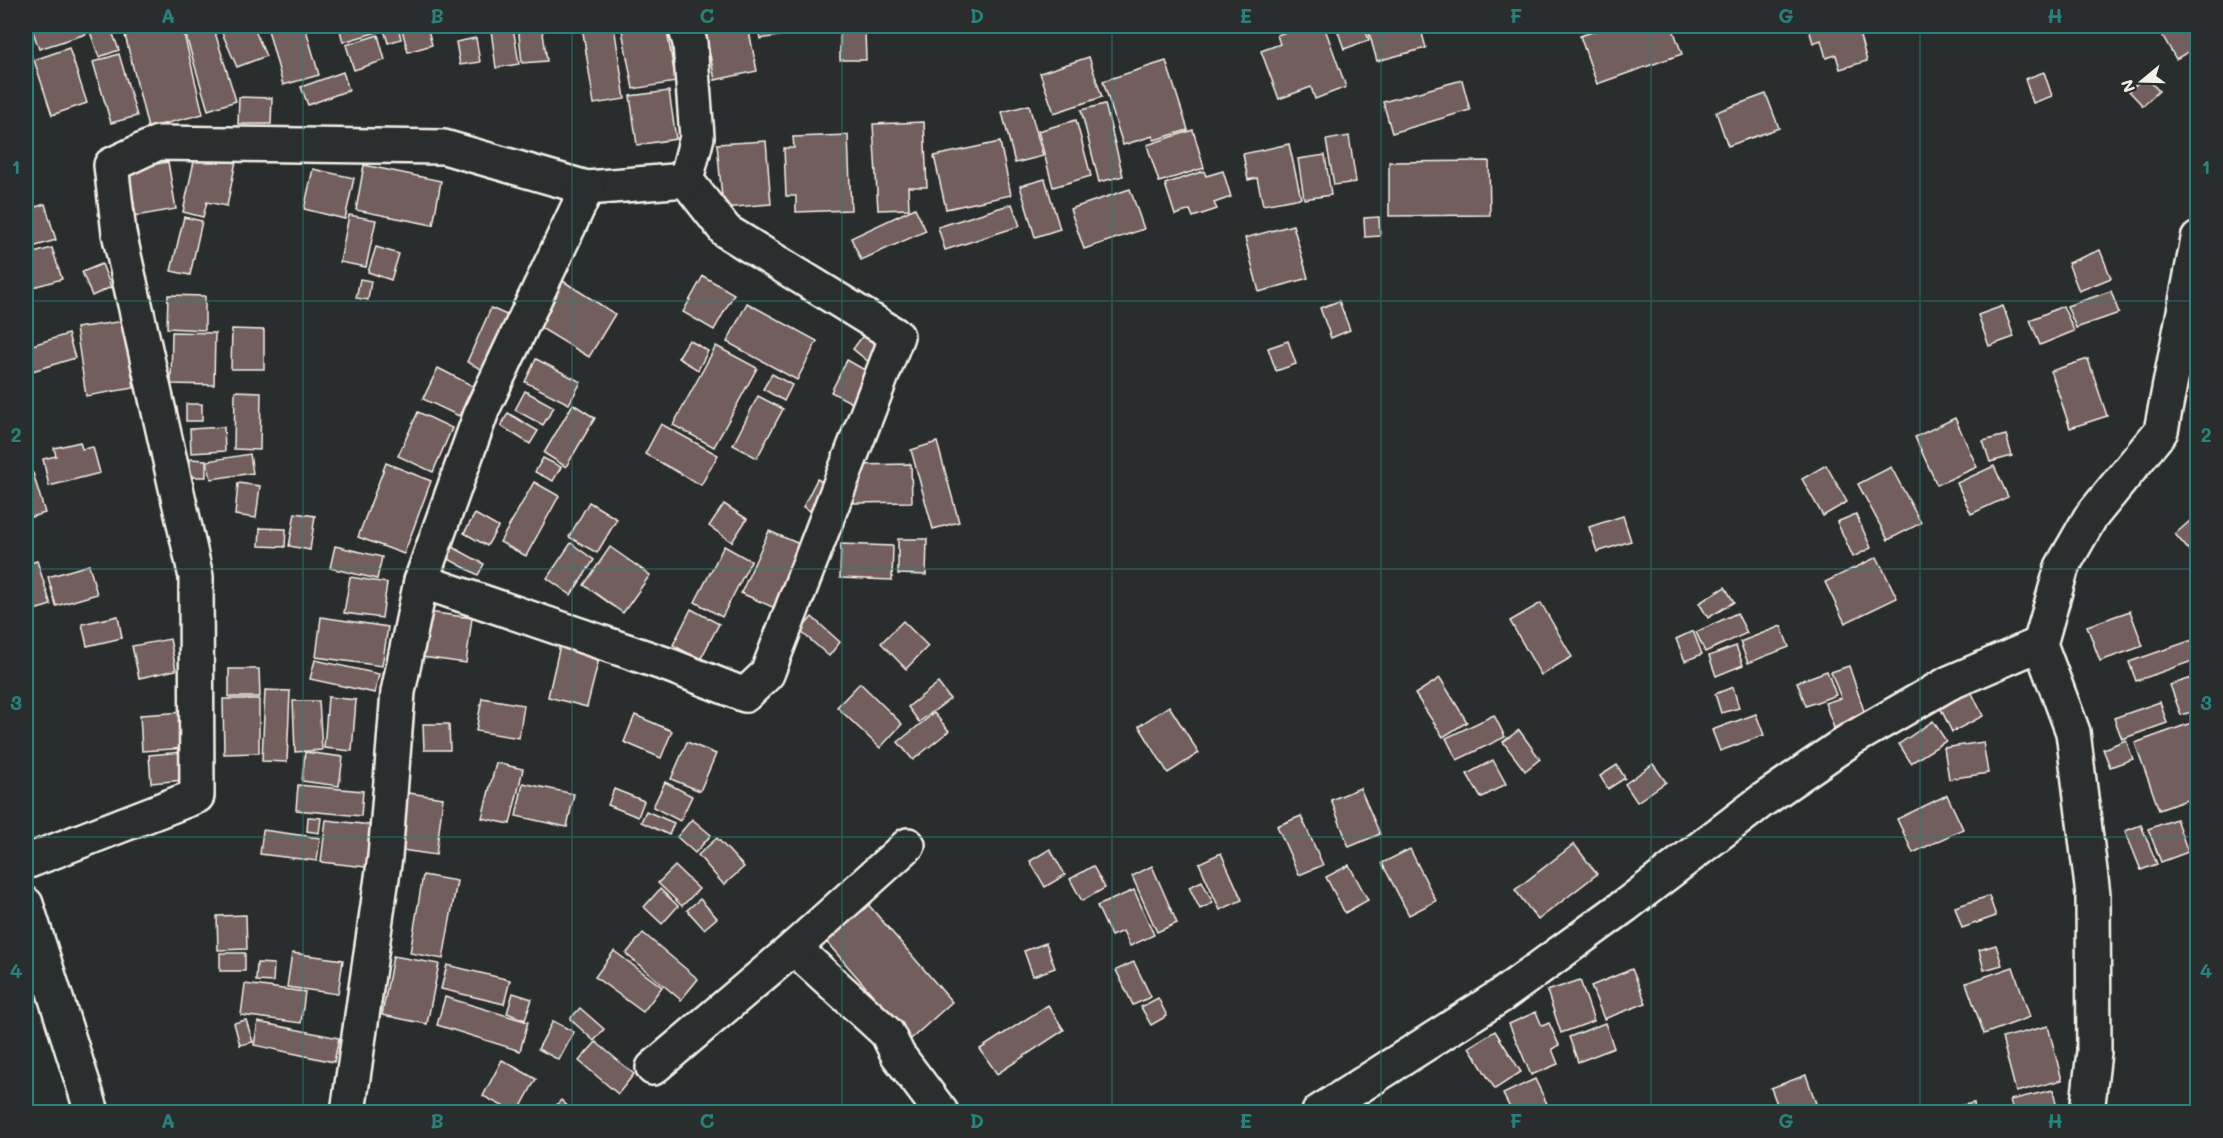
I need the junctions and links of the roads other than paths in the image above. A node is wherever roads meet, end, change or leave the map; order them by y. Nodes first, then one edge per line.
1 (685, 26) edge
2 (686, 180) junction
3 (587, 188) junction
4 (2198, 239) edge
5 (421, 580) junction
6 (2040, 644) junction
7 (908, 845) dead end
8 (26, 861) edge
9 (26, 904) edge
10 (794, 948) junction
11 (653, 1068) dead end
12 (92, 1113) edge
13 (348, 1113) edge
14 (941, 1113) edge
15 (1319, 1113) edge
16 (2087, 1113) edge

1 - 2 street
2 - 3 street
2 - 5 street
3 - 5 street
3 - 8 street
4 - 6 street
5 - 13 street
6 - 15 street
6 - 16 street
7 - 10 street
9 - 12 street
10 - 11 street
10 - 14 street

